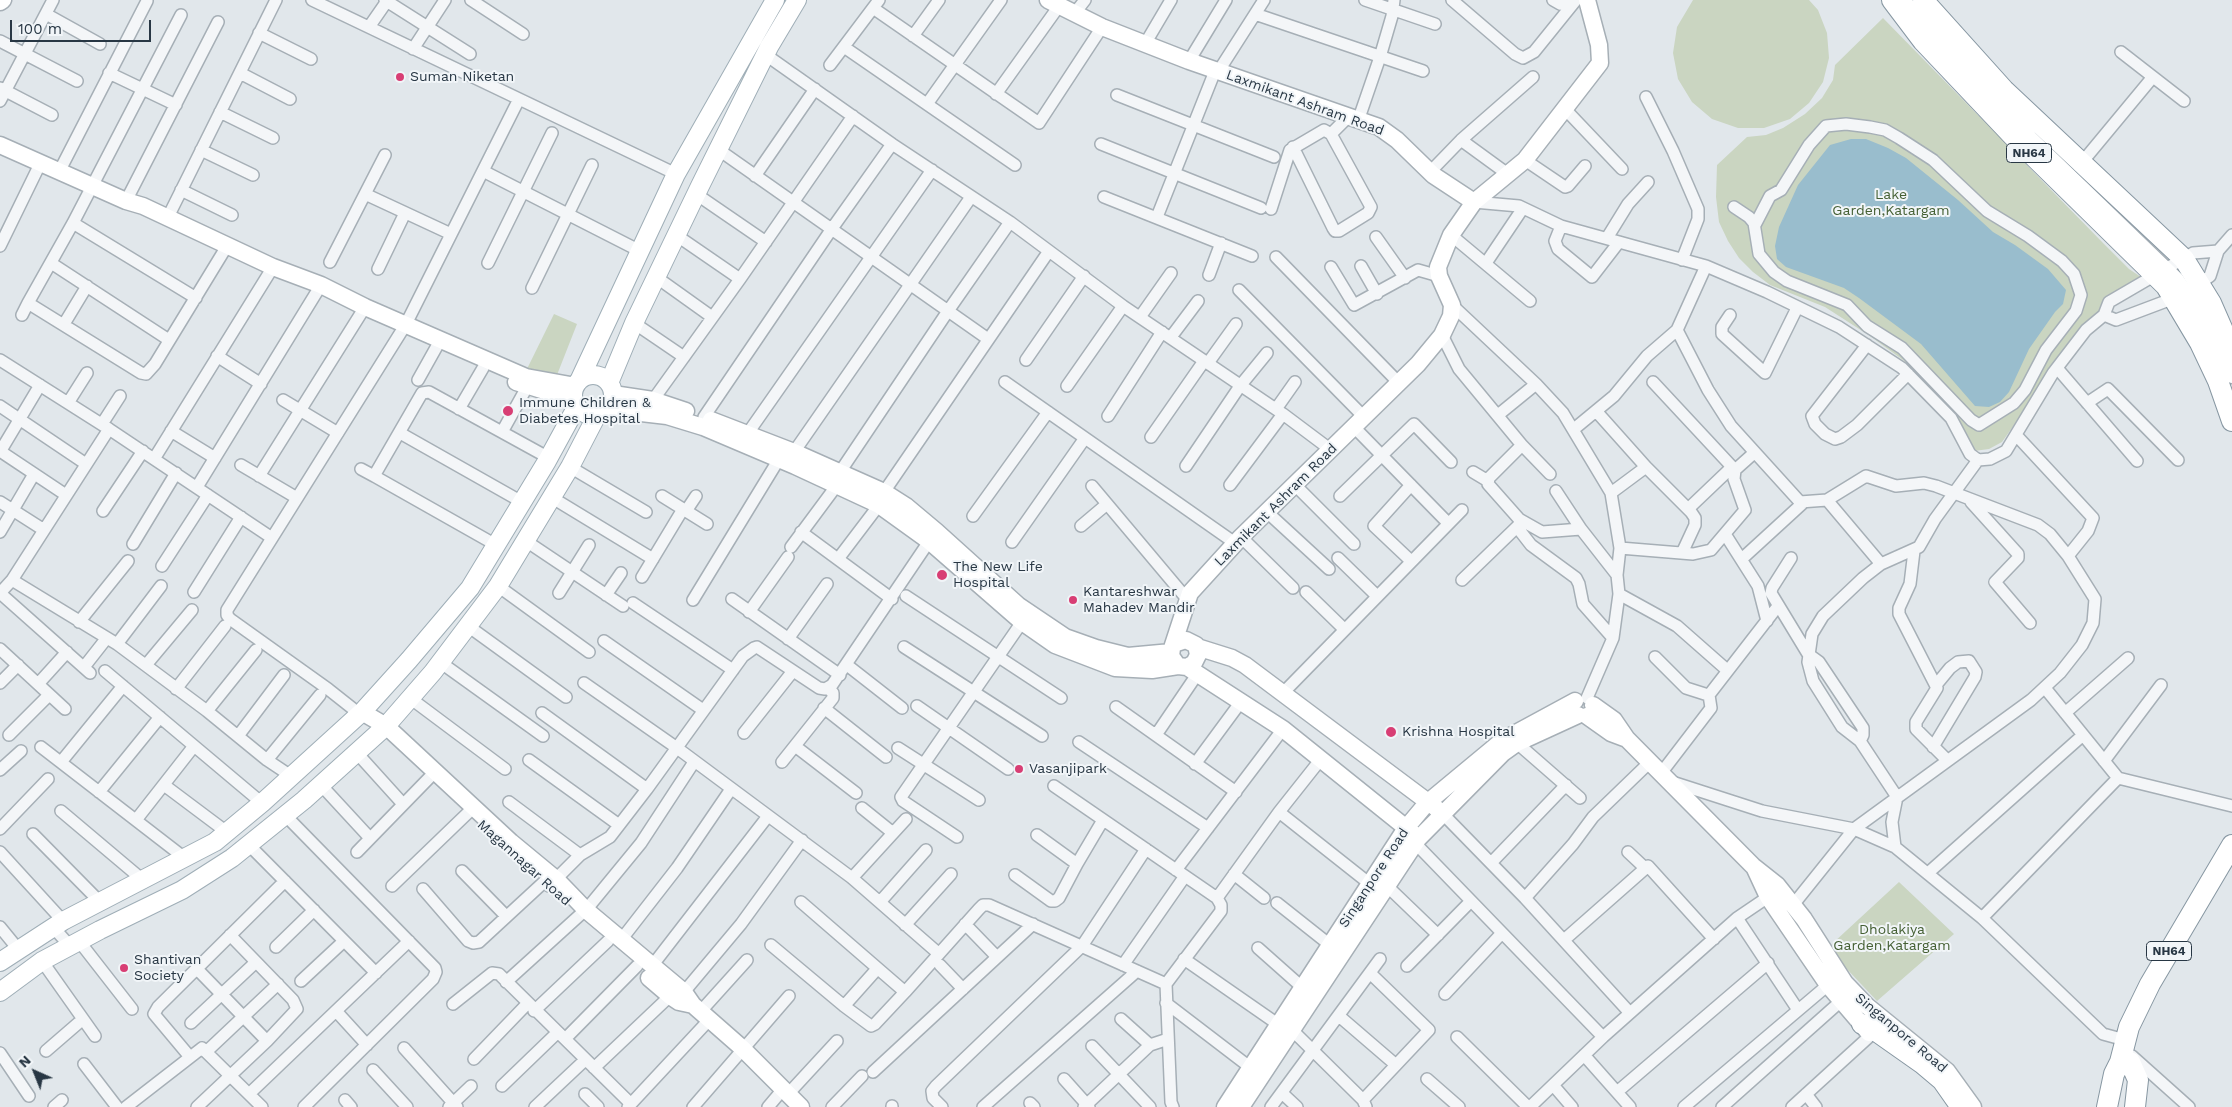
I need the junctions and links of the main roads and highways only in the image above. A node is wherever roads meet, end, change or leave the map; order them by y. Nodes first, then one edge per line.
1 (774, 0) edge
2 (797, 0) edge
3 (1892, 0) edge
4 (1923, 9) edge
5 (2170, 267) junction
6 (2188, 290) junction
7 (2232, 351) edge
8 (576, 393) junction
9 (606, 400) junction
10 (2231, 415) edge
11 (2232, 845) edge
12 (2232, 869) edge
13 (0, 962) edge
14 (0, 992) edge
15 (1872, 1032) road end
16 (2125, 1062) junction
17 (1961, 1107) edge
18 (2107, 1107) edge
19 (2112, 1107) edge
20 (2121, 1107) edge
21 (2135, 1107) edge

1 - 8 main road
2 - 9 main road
3 - 5 highway, NH64
4 - 5 highway, NH64
5 - 6 highway, NH64
5 - 6 highway, NH64
6 - 7 highway, NH64
6 - 10 highway, NH64
8 - 9 main road
8 - 9 main road
8 - 13 main road
9 - 14 main road
11 - 16 highway, NH64
12 - 16 highway, NH64
15 - 17 highway
16 - 18 highway
16 - 19 highway, NH64
16 - 20 highway, NH64
16 - 21 highway

